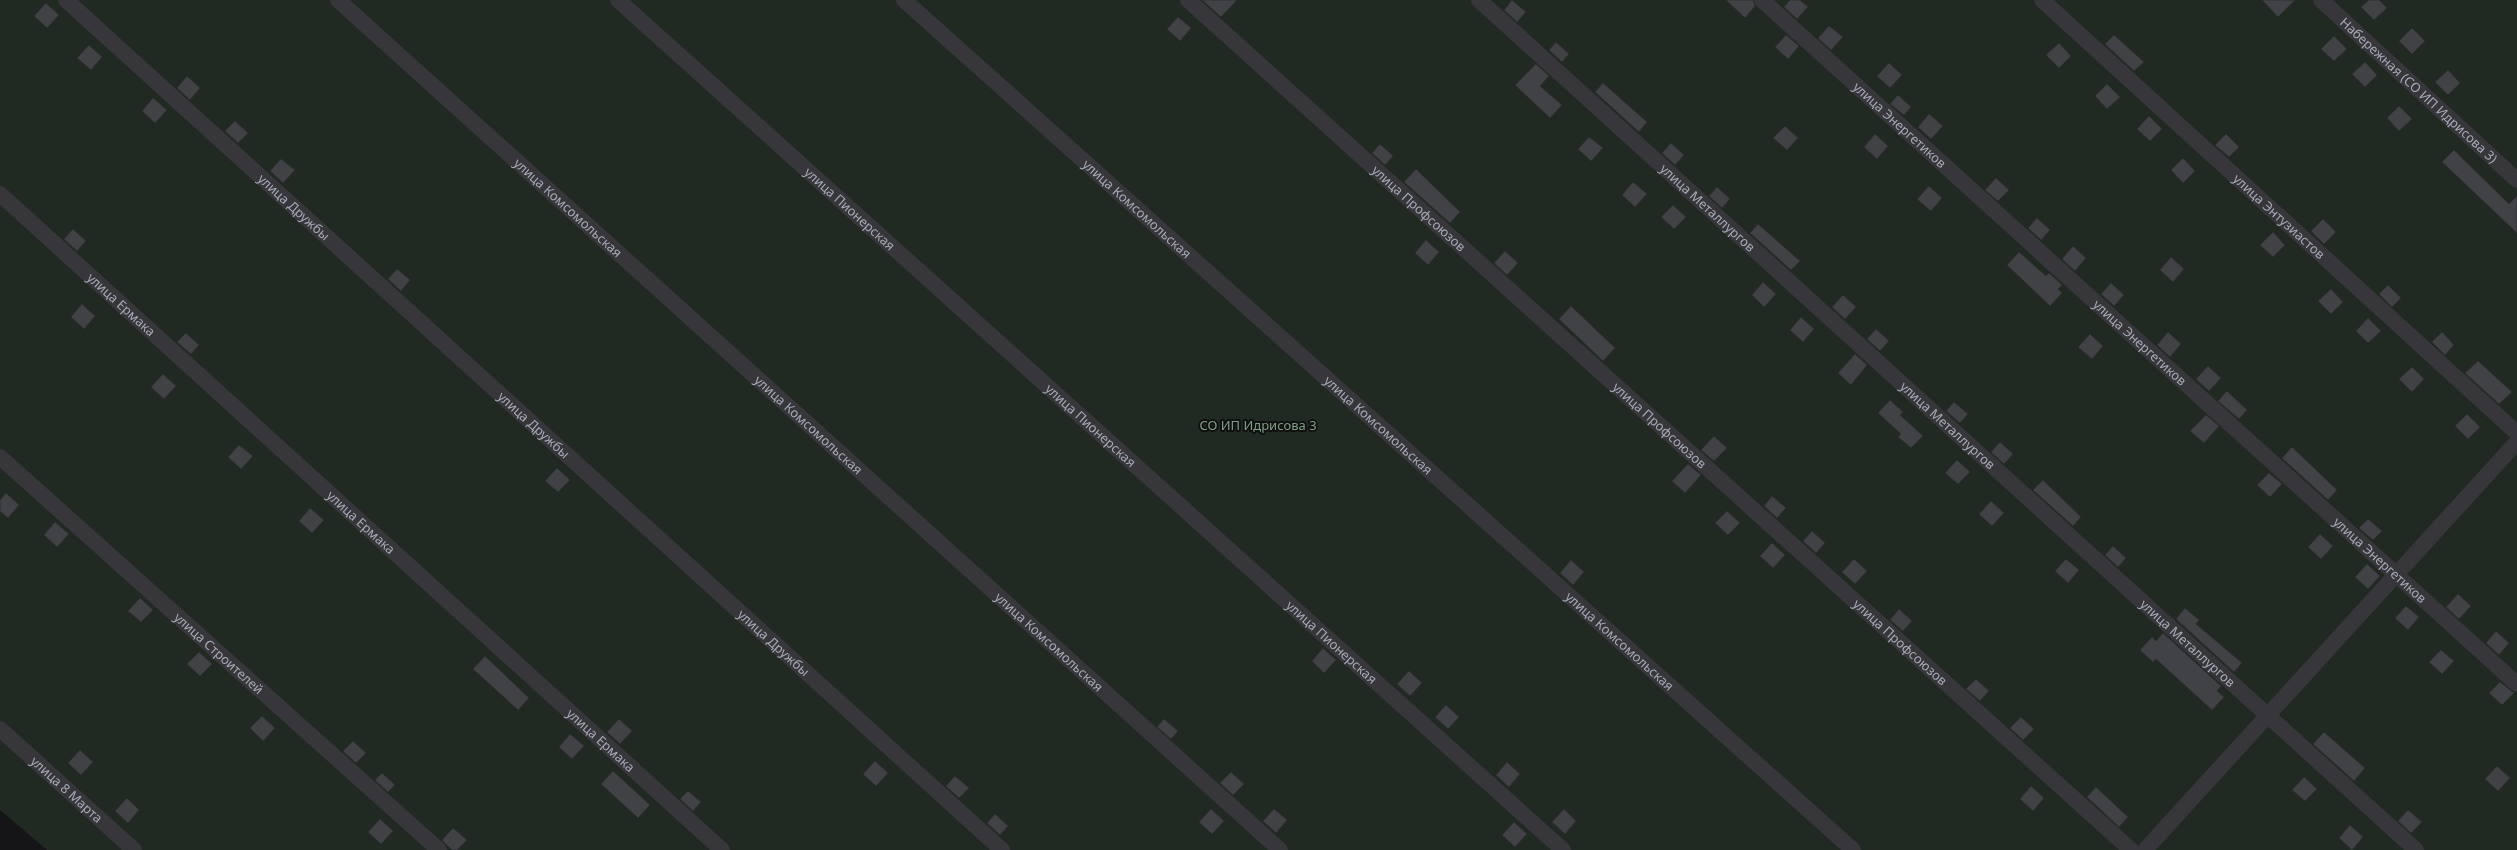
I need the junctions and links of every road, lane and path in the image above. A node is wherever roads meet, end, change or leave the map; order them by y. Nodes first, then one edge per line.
1 (66, 0) edge
2 (338, 0) edge
3 (618, 0) edge
4 (904, 0) edge
5 (1188, 0) edge
6 (1479, 0) edge
7 (1762, 0) edge
8 (2042, 0) edge
9 (2321, 0) edge
10 (2517, 180) edge
11 (0, 194) edge
12 (2517, 433) edge
13 (2517, 442) edge
14 (0, 457) edge
15 (2396, 574) junction
16 (2517, 684) edge
17 (2267, 715) junction
18 (0, 729) edge
19 (134, 850) edge
20 (439, 850) edge
21 (722, 850) edge
22 (1002, 850) edge
23 (1280, 850) edge
24 (1563, 850) edge
25 (1853, 850) edge
26 (2131, 850) edge
27 (2145, 850) edge
28 (2416, 850) edge

1 - 22 street, улица Дружбы
2 - 23 street, улица Комсомольская
3 - 24 street, улица Пионерская
4 - 25 street, улица Комсомольская
5 - 26 street, улица Профсоюзов
6 - 17 street, улица Металлургов
7 - 15 street, улица Энергетиков
8 - 12 street, улица Энтузиастов
9 - 10 street, Набережная (СО ИП Идрисова 3)
11 - 21 street, улица Ермака
13 - 15 street
14 - 20 street, улица Строителей
15 - 16 street, улица Энергетиков
15 - 17 street
17 - 27 street
17 - 28 street, улица Металлургов
18 - 19 street, улица 8 Марта

